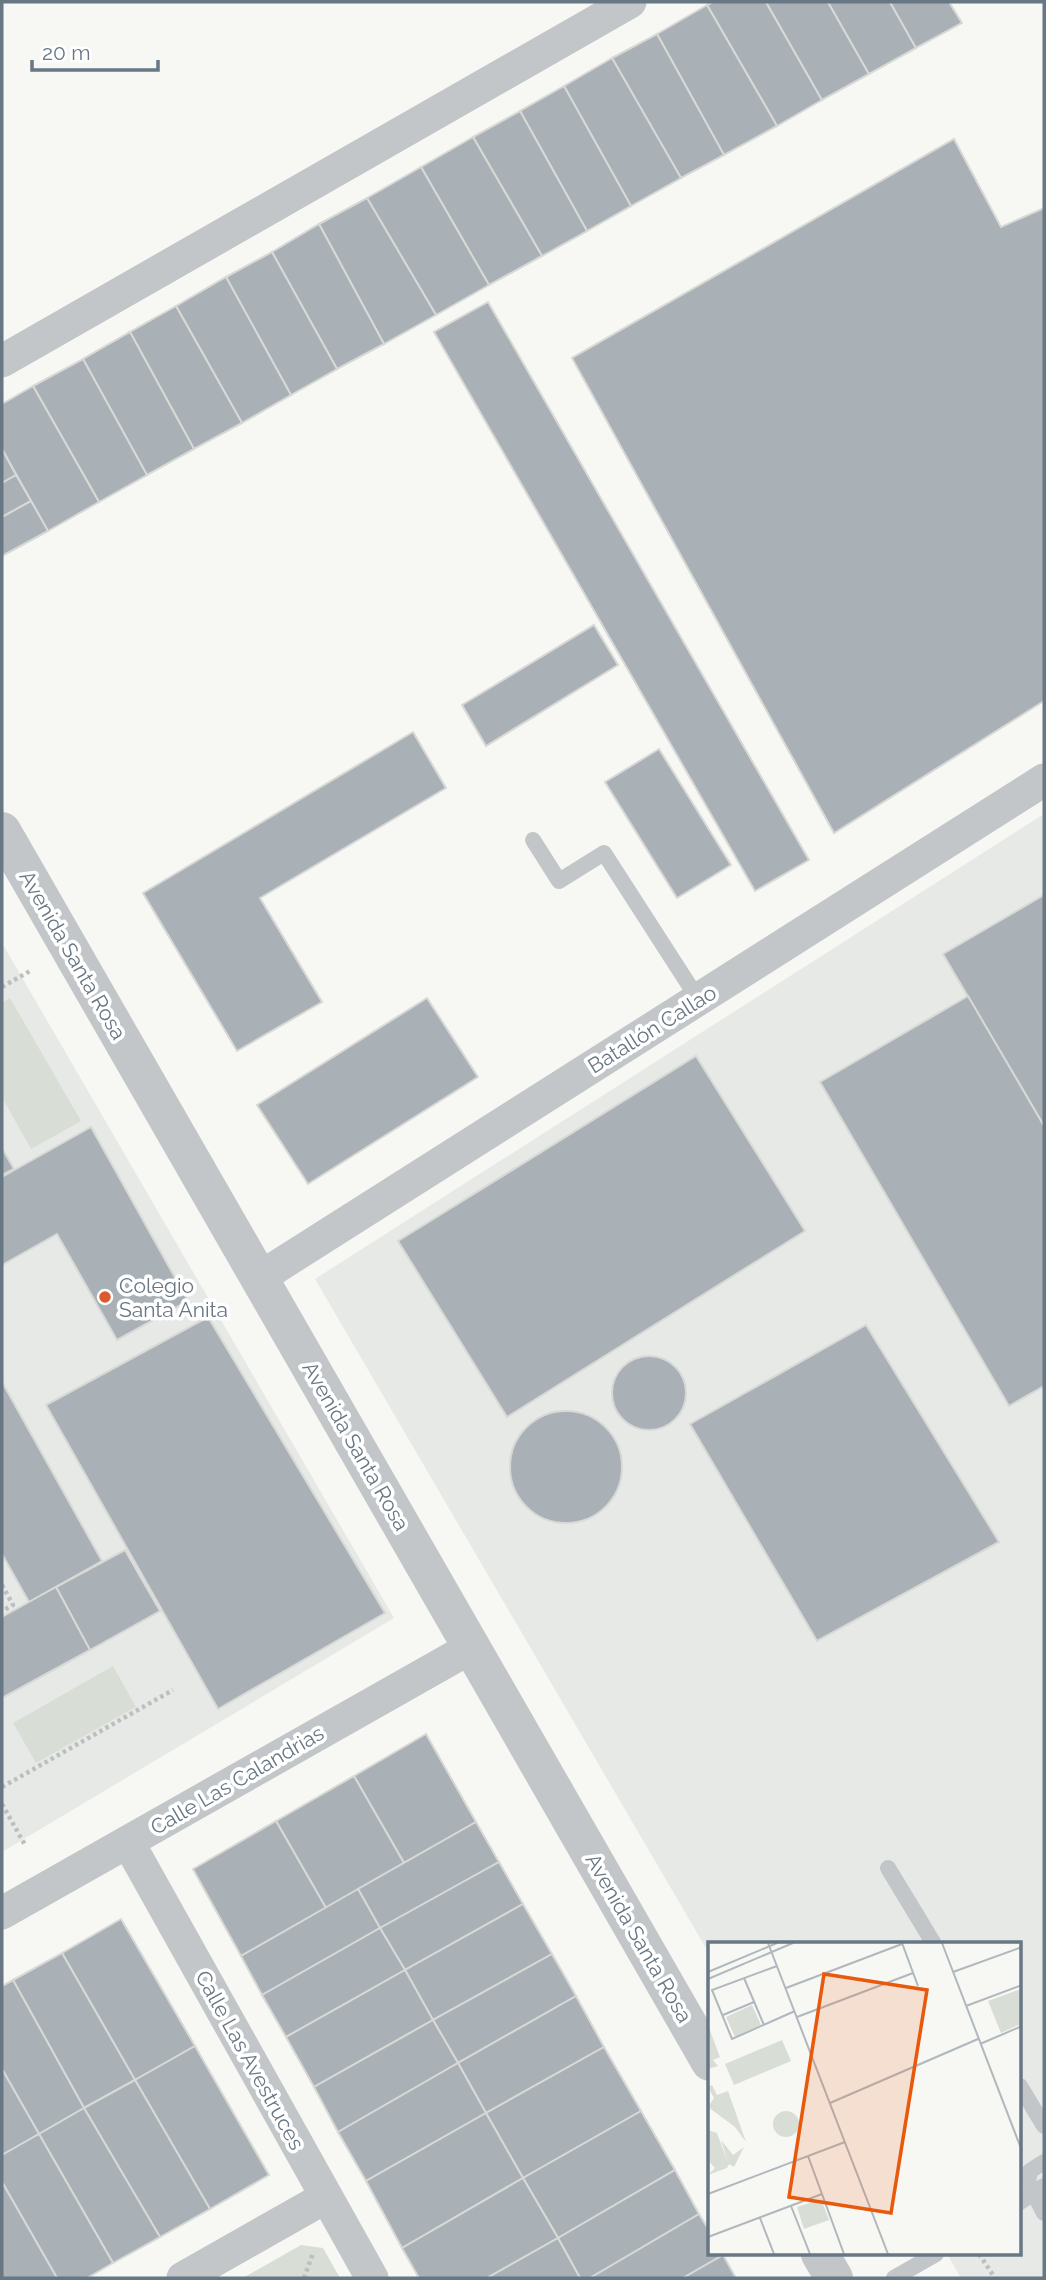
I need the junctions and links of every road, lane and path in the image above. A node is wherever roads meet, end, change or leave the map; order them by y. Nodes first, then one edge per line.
1 (630, 2) edge
2 (2, 361) edge
3 (1044, 780) edge
4 (2, 831) edge
5 (533, 840) dead end
6 (30, 971) dead end
7 (2, 987) edge
8 (698, 999) junction
9 (259, 1278) junction
10 (2, 1585) edge
11 (2, 1611) edge
12 (472, 1647) junction
13 (173, 1690) dead end
14 (2, 1787) edge
15 (2, 1804) edge
16 (128, 1842) junction
17 (25, 1845) dead end
18 (888, 1868) dead end
19 (2, 1913) edge
20 (933, 1942) edge
21 (708, 2059) edge
22 (1021, 2088) edge
23 (1044, 2126) edge
24 (1044, 2162) edge
25 (1032, 2194) edge
26 (326, 2197) junction
27 (1044, 2213) edge
28 (313, 2253) dead end
29 (821, 2256) edge
30 (932, 2256) edge
31 (980, 2256) edge
32 (183, 2278) edge
33 (304, 2278) edge
34 (372, 2278) edge
35 (834, 2278) edge
36 (894, 2278) edge
37 (995, 2278) edge

1 - 2 street
3 - 8 street, Batallón Callao
4 - 9 street, Avenida Santa Rosa
5 - 8 lane
6 - 7 path
8 - 9 street, Batallón Callao
9 - 12 street, Avenida Santa Rosa
10 - 11 path
12 - 16 street, Calle Las Calandrias
12 - 21 street, Avenida Santa Rosa
13 - 14 path
15 - 17 path
16 - 19 street, Calle Las Calandrias
16 - 26 street, Calle Las Avestruces
18 - 20 lane
22 - 23 lane
24 - 25 lane
25 - 27 lane
26 - 32 street
26 - 34 street, Calle Las Avestruces
28 - 33 path
29 - 35 street
30 - 36 lane
31 - 37 path

